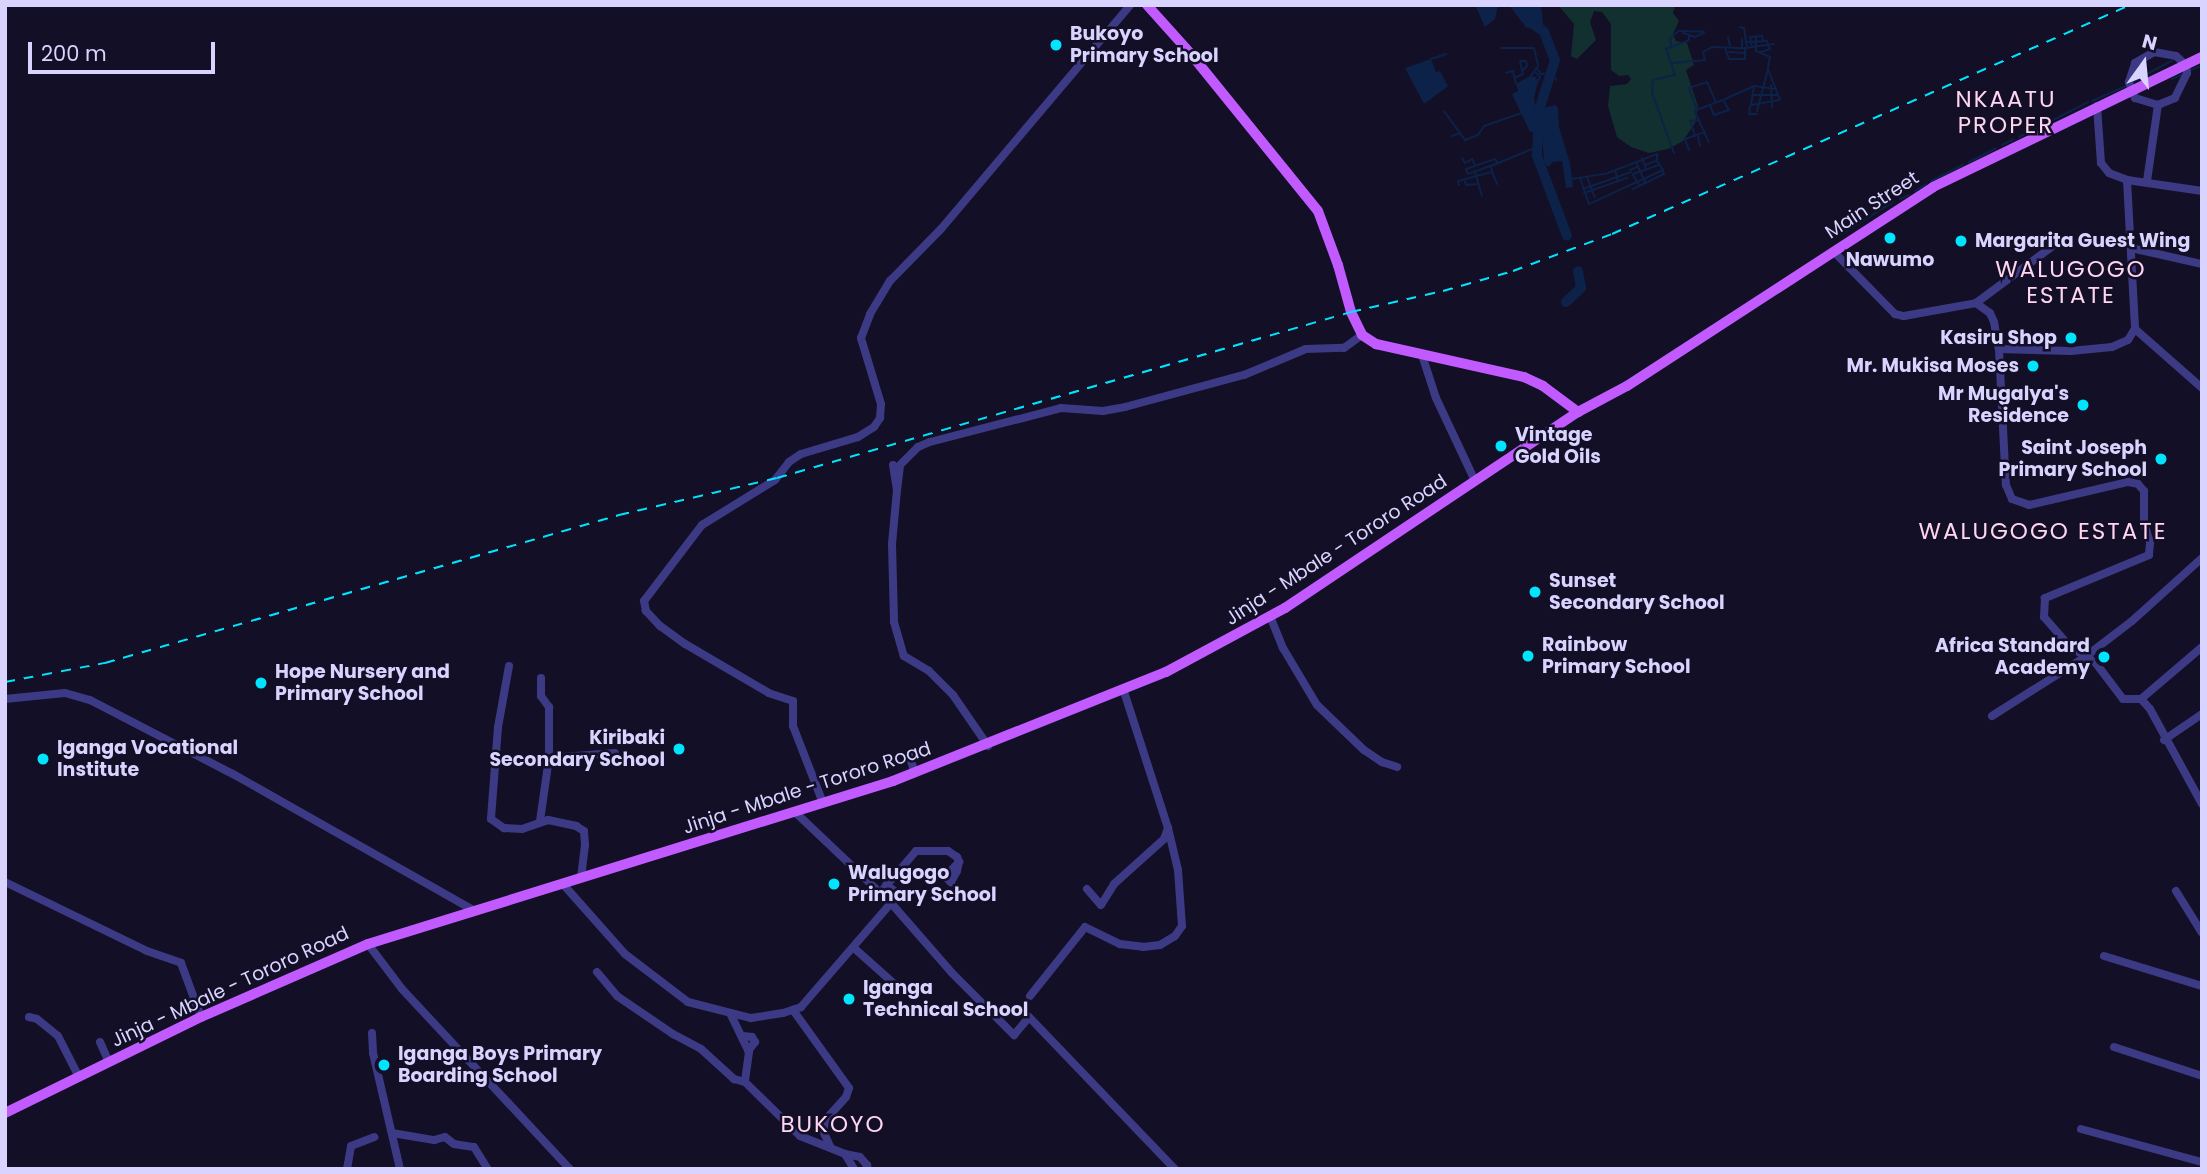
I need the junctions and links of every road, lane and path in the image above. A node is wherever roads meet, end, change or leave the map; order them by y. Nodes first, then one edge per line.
1 (1130, 5) edge
2 (1147, 5) edge
3 (2202, 57) edge
4 (2186, 65) junction
5 (2131, 91) junction
6 (2158, 105) junction
7 (2097, 106) junction
8 (2127, 180) junction
9 (2147, 181) junction
10 (2202, 191) edge
11 (2054, 245) dead end
12 (2131, 248) junction
13 (1833, 252) junction
14 (2202, 264) edge
15 (1976, 303) junction
16 (2135, 329) junction
17 (1362, 335) junction
18 (1999, 349) junction
19 (1422, 355) junction
20 (2202, 388) edge
21 (1578, 412) junction
22 (893, 464) dead end
23 (1475, 481) junction
24 (897, 490) junction
25 (2202, 558) edge
26 (1270, 616) junction
27 (2202, 647) edge
28 (2085, 657) junction
29 (509, 666) dead end
30 (541, 678) dead end
31 (1123, 690) junction
32 (5, 699) edge
33 (2141, 699) junction
34 (2202, 714) edge
35 (1992, 716) dead end
36 (2164, 740) junction
37 (988, 746) junction
38 (615, 753) dead end
39 (909, 755) dead end
40 (549, 758) junction
41 (1397, 767) dead end
42 (915, 773) junction
43 (823, 803) junction
44 (2202, 804) edge
45 (795, 812) junction
46 (540, 821) junction
47 (1168, 828) junction
48 (958, 862) dead end
49 (580, 877) junction
50 (5, 882) edge
51 (562, 883) junction
52 (886, 885) junction
53 (1087, 889) dead end
54 (896, 891) dead end
55 (2175, 891) dead end
56 (880, 893) junction
57 (891, 903) junction
58 (474, 910) junction
59 (2202, 933) edge
60 (368, 944) junction
61 (854, 948) junction
62 (2104, 956) dead end
63 (597, 972) dead end
64 (2202, 986) edge
65 (898, 987) dead end
66 (1030, 996) dead end
67 (793, 1010) junction
68 (731, 1015) junction
69 (29, 1017) dead end
70 (201, 1017) junction
71 (372, 1033) dead end
72 (100, 1042) dead end
73 (2114, 1047) dead end
74 (109, 1062) junction
75 (2202, 1076) edge
76 (79, 1077) junction
77 (745, 1082) junction
78 (5, 1114) edge
79 (2081, 1129) dead end
80 (392, 1133) junction
81 (374, 1138) dead end
82 (830, 1146) junction
83 (845, 1154) junction
84 (2202, 1162) edge
85 (347, 1169) edge
86 (400, 1169) edge
87 (488, 1169) edge
88 (570, 1169) edge
89 (854, 1169) edge
90 (866, 1169) edge
91 (1174, 1169) edge

1 - 43 street
2 - 17 main road
3 - 4 main road, Main Street
4 - 5 main road, Main Street
4 - 5 street
4 - 6 street
5 - 6 street
5 - 7 main road, Main Street
6 - 9 street
7 - 8 street
7 - 13 main road, Main Street
8 - 9 street
8 - 12 street
9 - 10 street
11 - 15 street
12 - 14 street
12 - 16 street
13 - 15 street
13 - 21 main road, Main Street
15 - 18 street
16 - 18 street
16 - 20 street
17 - 19 main road
17 - 24 street
18 - 28 street
19 - 21 main road
19 - 23 street
21 - 23 main road, Jinja - Mbale - Tororo Road
22 - 24 street
23 - 26 main road, Jinja - Mbale - Tororo Road
24 - 37 street
25 - 28 street
26 - 31 main road, Jinja - Mbale - Tororo Road
26 - 41 street
27 - 33 street
28 - 33 street
28 - 35 street
29 - 46 street
30 - 40 street
31 - 37 main road, Jinja - Mbale - Tororo Road
31 - 47 street
32 - 58 street
33 - 36 street
34 - 36 street
36 - 44 street
37 - 42 main road, Jinja - Mbale - Tororo Road
38 - 40 street
39 - 42 street
40 - 46 street
42 - 43 main road, Jinja - Mbale - Tororo Road
43 - 45 main road, Jinja - Mbale - Tororo Road
45 - 49 main road, Jinja - Mbale - Tororo Road
45 - 56 street
46 - 49 street
47 - 53 street
47 - 66 street
48 - 52 street
49 - 51 main road, Jinja - Mbale - Tororo Road
50 - 70 street
51 - 58 main road, Jinja - Mbale - Tororo Road
51 - 68 street
52 - 54 street
52 - 56 street
55 - 59 street
56 - 57 street
57 - 61 street
57 - 91 street
58 - 60 main road, Jinja - Mbale - Tororo Road
60 - 70 main road, Jinja - Mbale - Tororo Road
60 - 88 street
61 - 65 street
61 - 67 street
62 - 64 street
63 - 77 street
67 - 68 street
67 - 82 street
68 - 77 street
69 - 76 street
70 - 74 main road, Jinja - Mbale - Tororo Road
71 - 80 street
72 - 74 street
73 - 75 street
74 - 76 main road, Jinja - Mbale - Tororo Road
76 - 78 main road, Jinja - Mbale - Tororo Road
77 - 82 street
79 - 84 street
80 - 86 street
80 - 87 street
81 - 85 street
82 - 83 street
83 - 89 street
83 - 90 street

